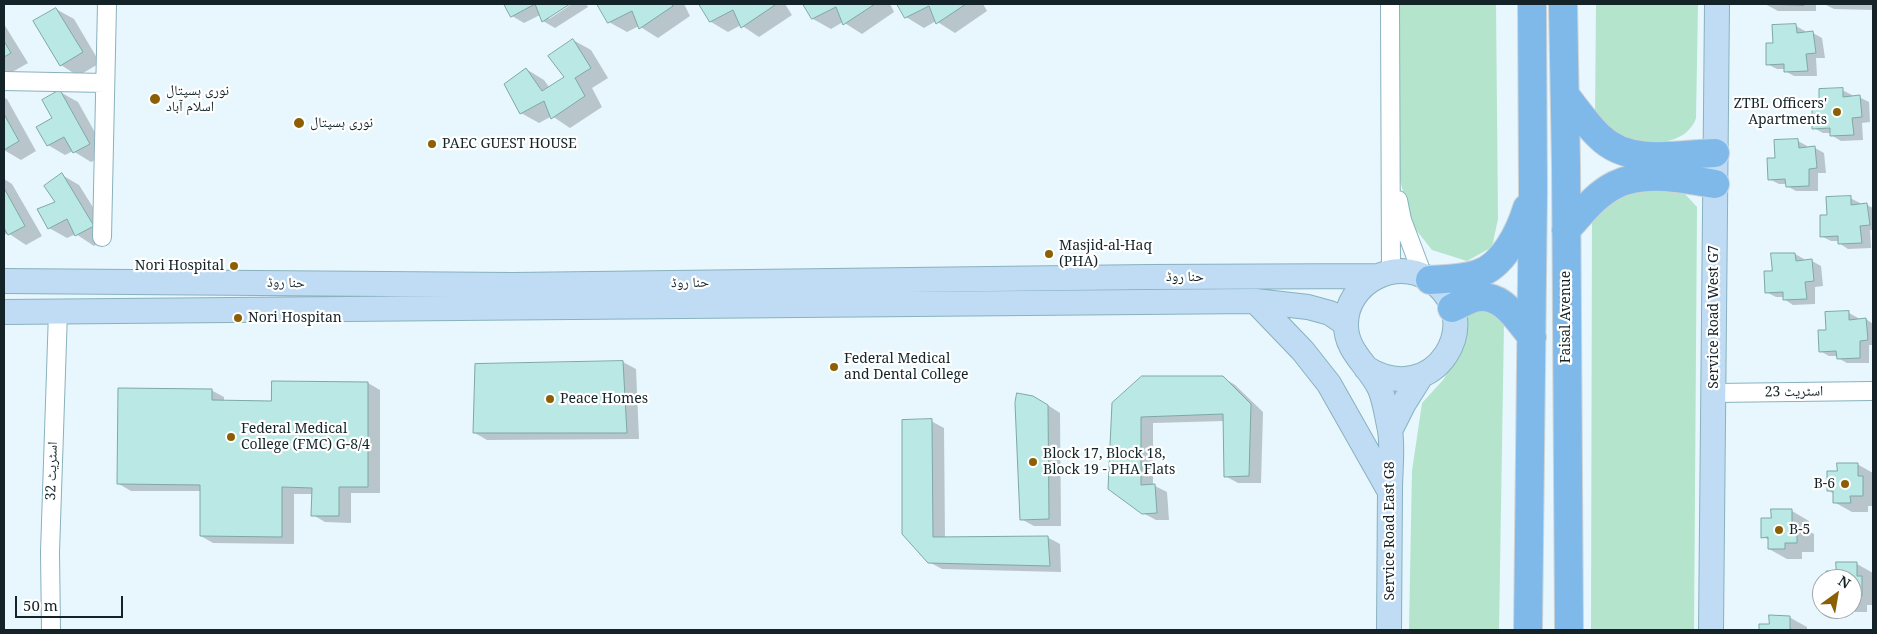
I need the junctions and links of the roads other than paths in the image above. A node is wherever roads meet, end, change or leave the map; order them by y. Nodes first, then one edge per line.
1 (107, 4) edge
2 (1390, 4) edge
3 (1532, 4) edge
4 (1563, 4) edge
5 (1717, 4) edge
6 (4, 81) edge
7 (105, 83) junction
8 (1565, 95) junction
9 (1715, 152) junction
10 (1391, 160) junction
11 (1715, 184) junction
12 (1533, 191) junction
13 (1566, 230) junction
14 (102, 237) dead end
15 (1384, 274) junction
16 (1427, 278) junction
17 (4, 281) edge
18 (787, 282) junction
19 (1254, 301) junction
20 (786, 305) junction
21 (1452, 308) junction
22 (4, 312) edge
23 (58, 312) junction
24 (1346, 324) junction
25 (1532, 337) junction
26 (1366, 368) junction
27 (1421, 376) junction
28 (1873, 391) edge
29 (1714, 393) junction
30 (1390, 431) junction
31 (1390, 492) junction
32 (52, 630) edge
33 (1389, 630) edge
34 (1528, 630) edge
35 (1569, 630) edge
36 (1711, 630) edge

1 - 7 street
2 - 10 street
3 - 12 main road
4 - 8 main road, Faisal Avenue
5 - 9 street, Service Road West G7
6 - 7 street
7 - 14 street
8 - 9 main road
8 - 13 main road, Faisal Avenue
9 - 11 street, Service Road West G7
10 - 15 street
10 - 16 street
11 - 13 main road
11 - 29 street, Service Road West G7
12 - 16 main road
12 - 25 main road
13 - 35 main road, Faisal Avenue
15 - 16 street
15 - 18 street, حنا روڈ
15 - 24 street
16 - 21 street
17 - 18 street, حنا روڈ
18 - 20 street
19 - 20 street, حنا روڈ
19 - 24 street, حنا روڈ
19 - 31 street
20 - 23 street, حنا روڈ
21 - 25 main road
21 - 27 street
22 - 23 street, حنا روڈ
23 - 32 street, اسٹریٹ 32
24 - 26 street
25 - 34 main road
26 - 27 street
26 - 30 street
27 - 30 street
28 - 29 street, اسٹریٹ 23
29 - 36 street, Service Road West G7
30 - 31 street, Service Road East G8
31 - 33 street, Service Road East G8

